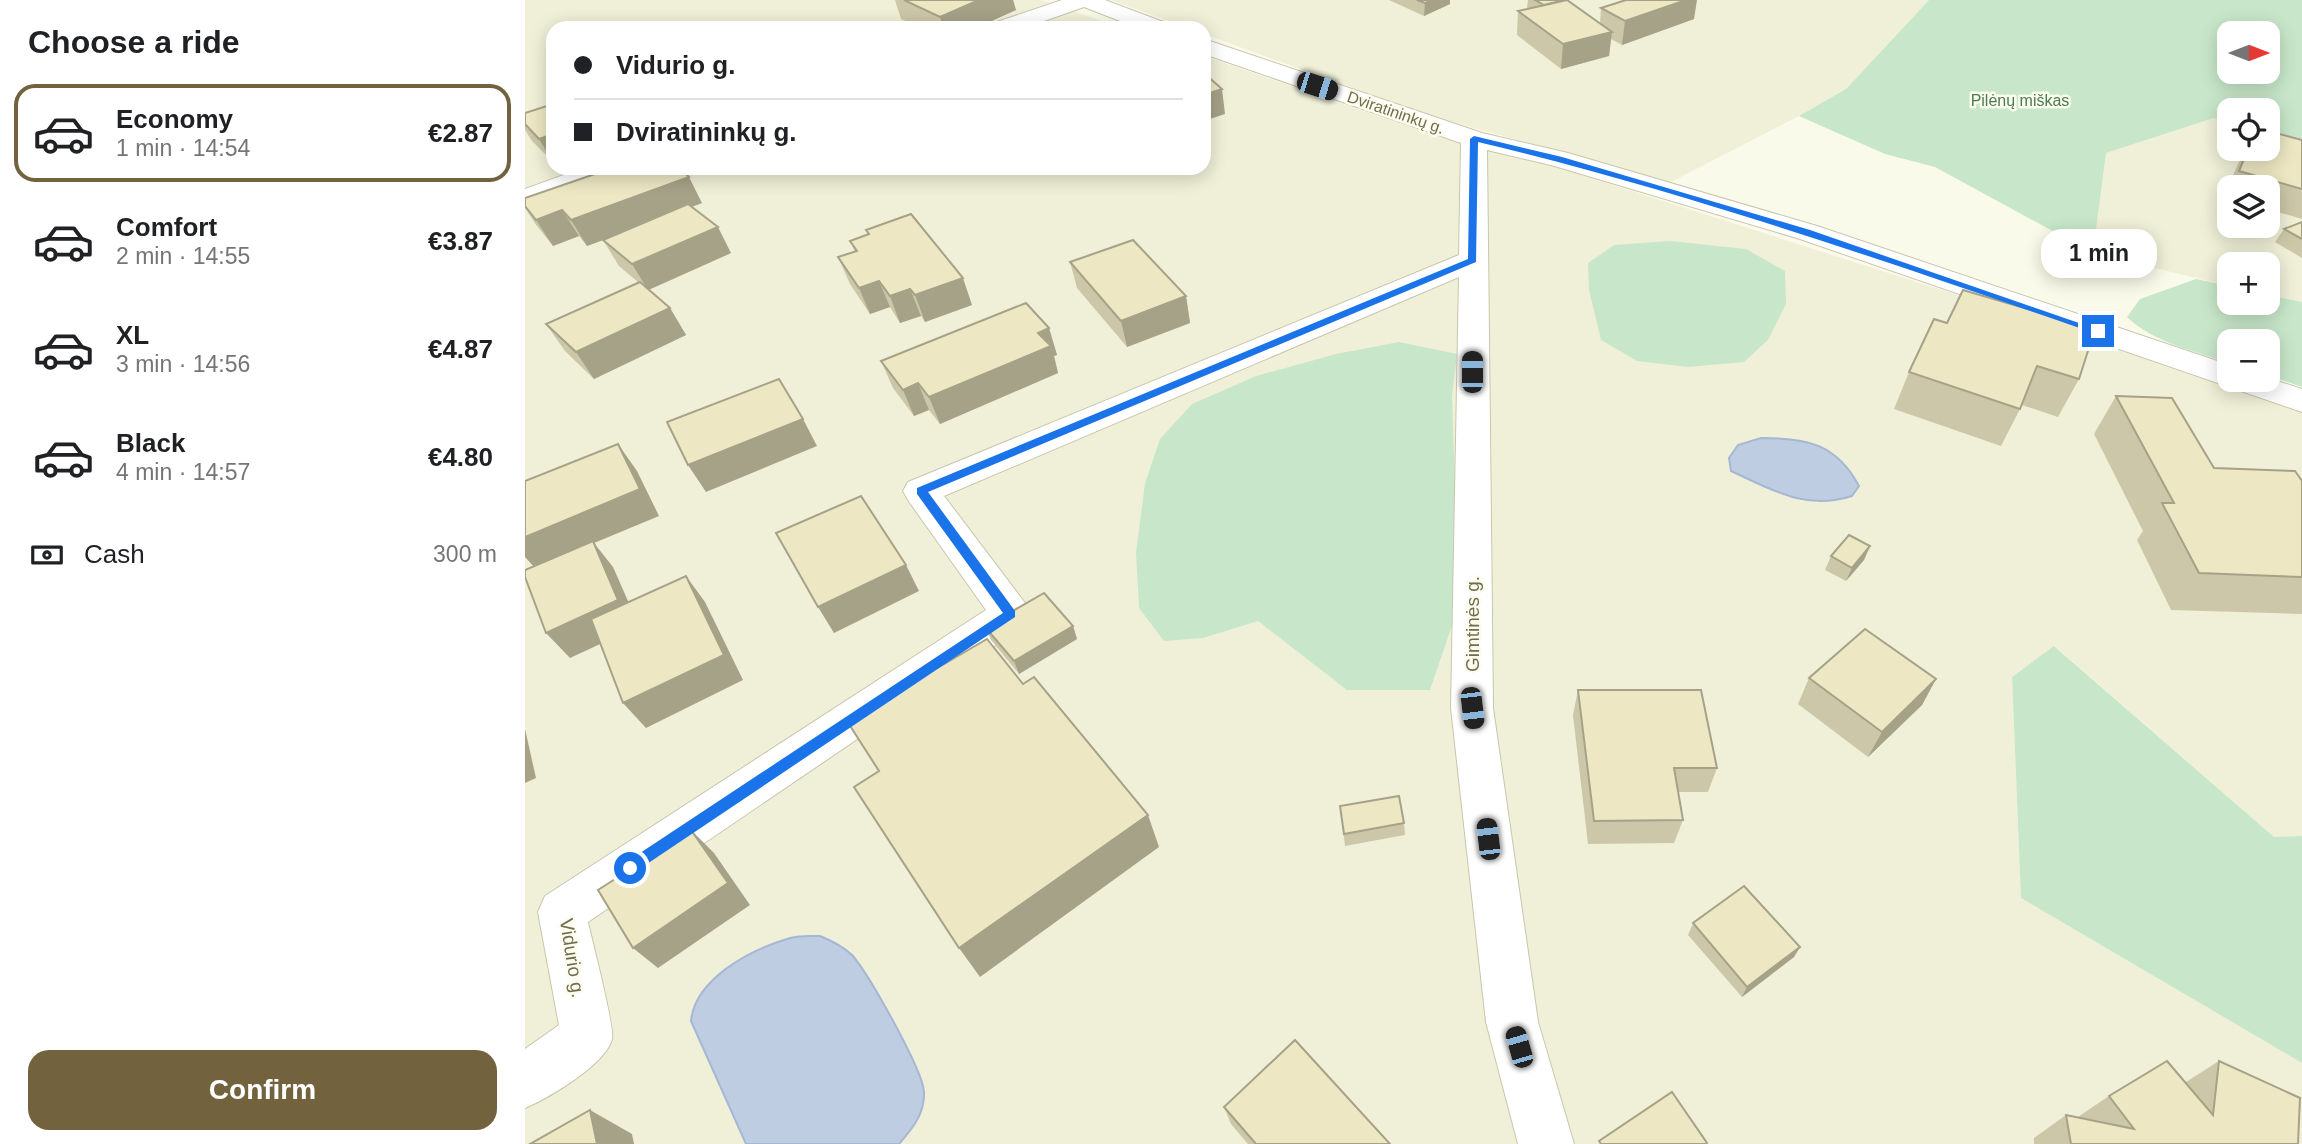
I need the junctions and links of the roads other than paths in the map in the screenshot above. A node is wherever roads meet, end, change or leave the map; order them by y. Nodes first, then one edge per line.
1 (1084, 0) edge
2 (1022, 21) edge
3 (1140, 21) edge
4 (1211, 48) edge
5 (1474, 139) junction
6 (589, 175) edge
7 (525, 198) edge
8 (1473, 261) junction
9 (2217, 372) edge
10 (2276, 392) edge
11 (2302, 401) edge
12 (525, 1081) edge
13 (1546, 1144) edge

1 - 2 street
1 - 3 street
4 - 5 street, Dviratininkų g.
5 - 8 street, Gimtinės g.
5 - 9 street, Dviratininkų g.
6 - 7 street
8 - 12 street, Vidurio g.
8 - 13 street, Gimtinės g.
10 - 11 street

